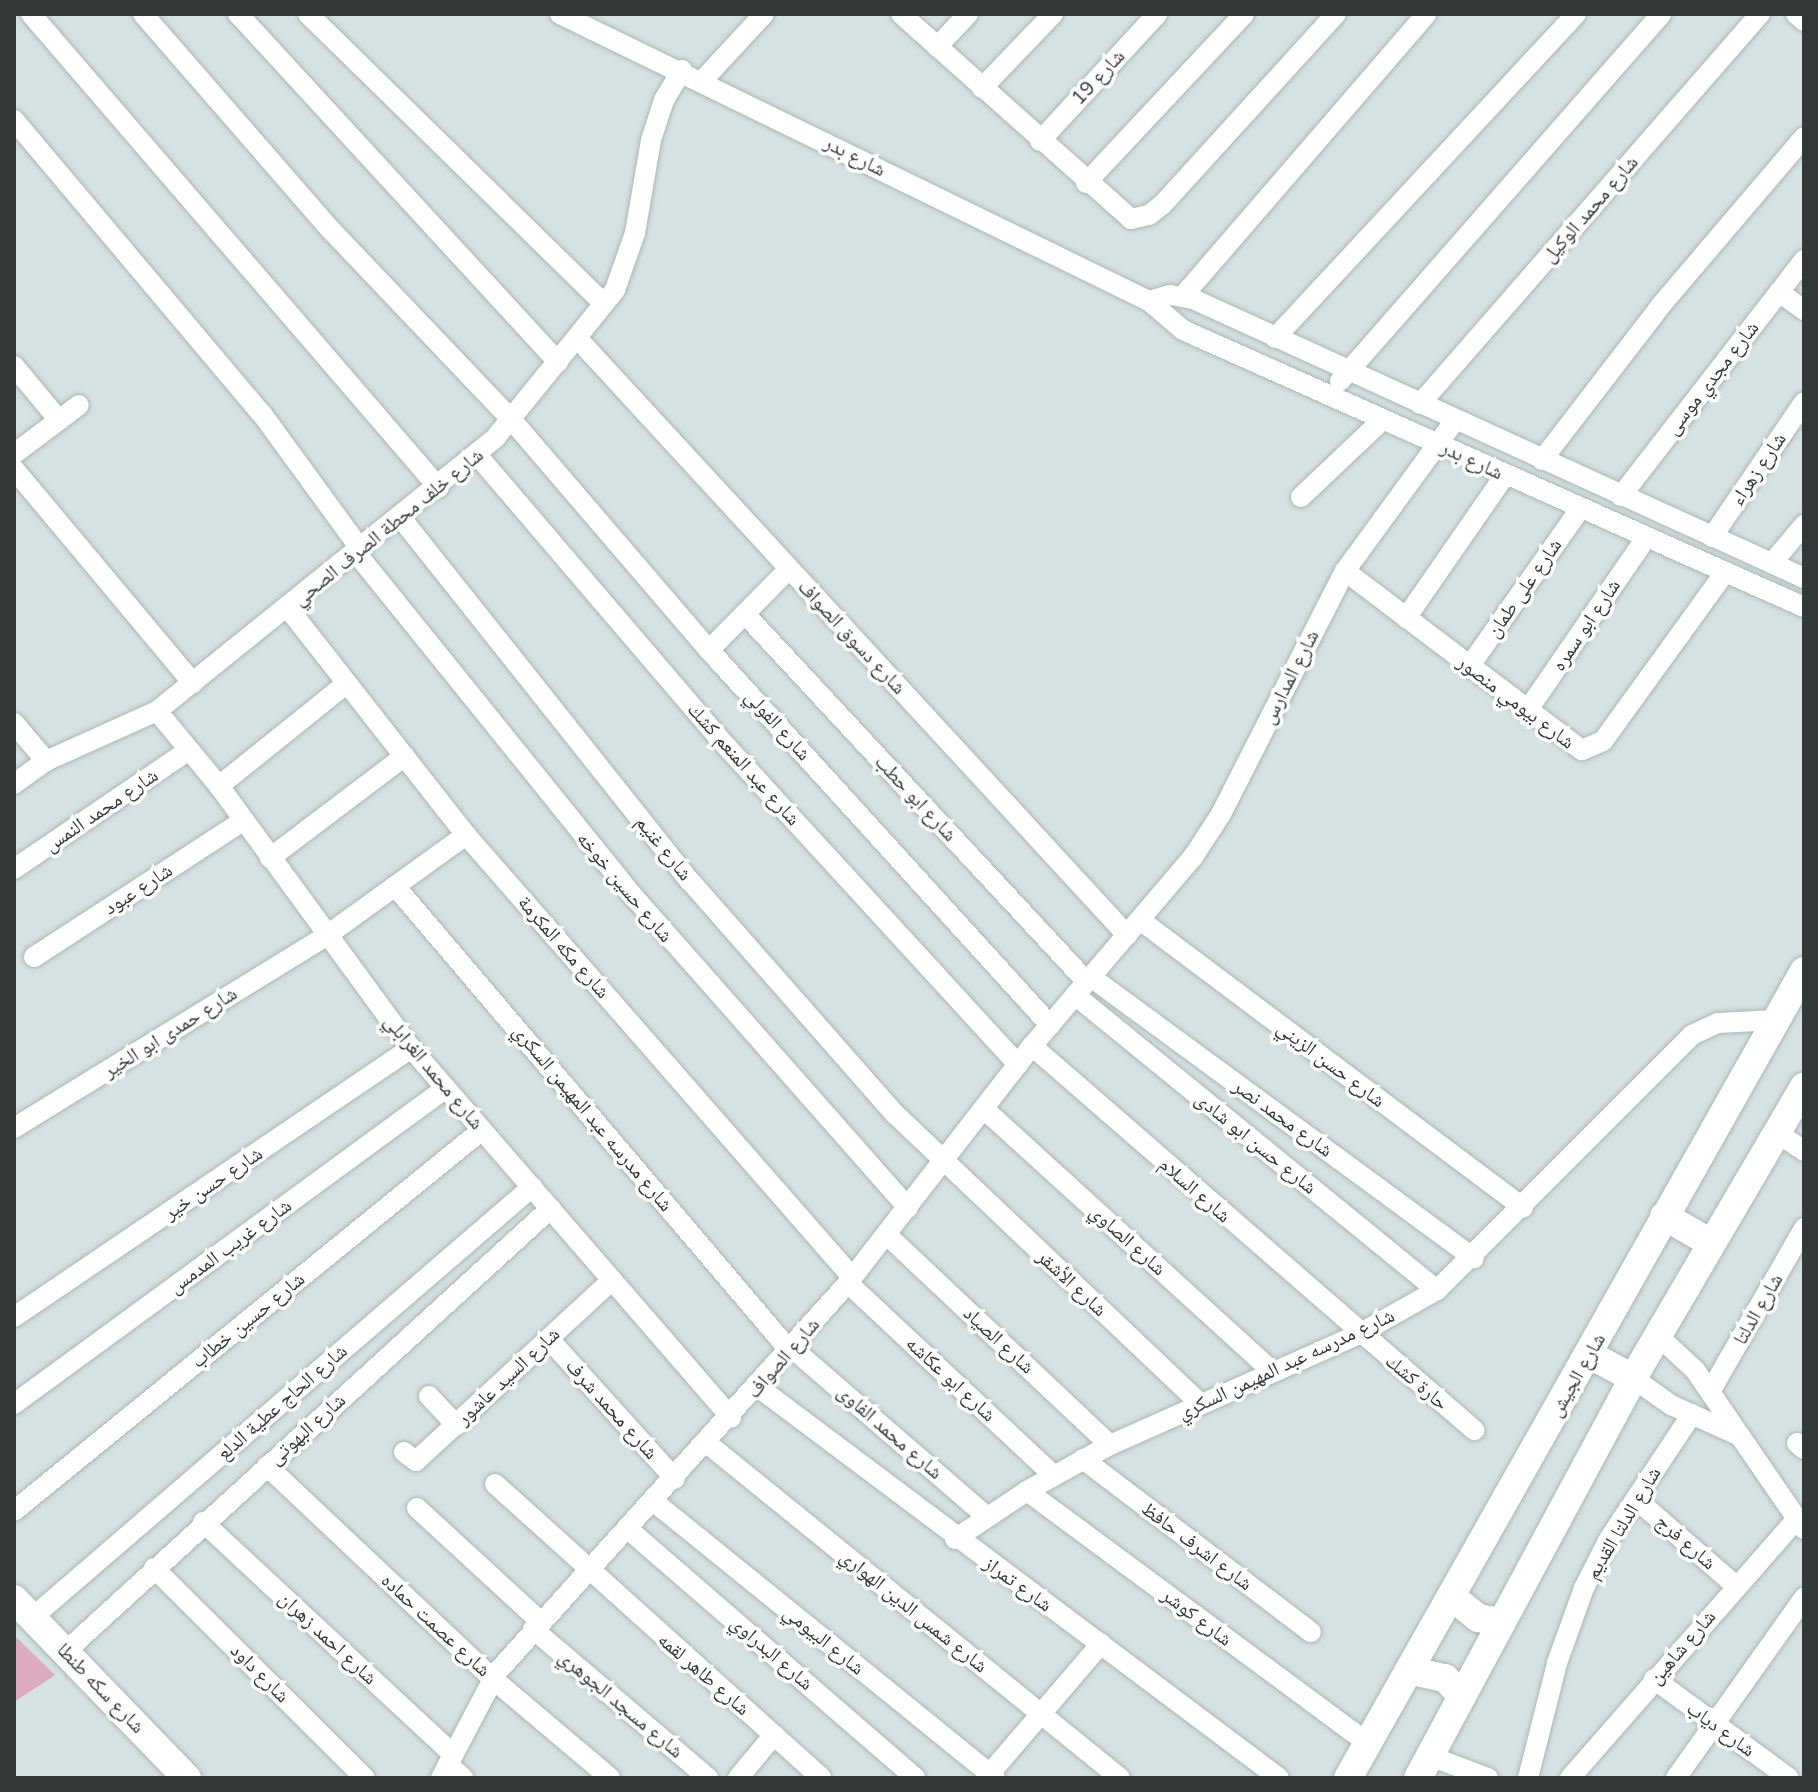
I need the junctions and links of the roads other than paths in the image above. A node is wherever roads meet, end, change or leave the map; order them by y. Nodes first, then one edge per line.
1 (31, 14) edge
2 (143, 14) edge
3 (238, 14) edge
4 (308, 14) edge
5 (560, 14) edge
6 (901, 14) edge
7 (968, 14) edge
8 (1053, 14) edge
9 (1157, 14) edge
10 (1244, 14) edge
11 (1336, 14) edge
12 (1426, 14) edge
13 (1576, 14) edge
14 (1661, 14) edge
15 (1760, 14) edge
16 (1796, 14) edge
17 (750, 18) edge
18 (1804, 21) edge
19 (937, 47) junction
20 (682, 70) junction
21 (702, 81) junction
22 (982, 88) junction
23 (14, 120) edge
24 (1804, 137) edge
25 (1040, 141) junction
26 (1086, 183) junction
27 (1804, 260) edge
28 (1779, 292) junction
29 (1183, 296) junction
30 (1149, 301) junction
31 (604, 304) junction
32 (1804, 310) edge
33 (577, 338) junction
34 (1275, 338) junction
35 (558, 362) junction
36 (14, 366) edge
37 (1346, 370) junction
38 (1331, 397) junction
39 (1804, 402) edge
40 (1420, 404) junction
41 (79, 405) dead end
42 (511, 419) junction
43 (59, 420) junction
44 (1382, 420) junction
45 (1455, 420) junction
46 (1439, 445) junction
47 (14, 454) edge
48 (478, 456) junction
49 (1542, 460) junction
50 (14, 469) edge
51 (1505, 475) junction
52 (439, 488) junction
53 (1621, 496) junction
54 (1301, 497) dead end
55 (1580, 509) junction
56 (401, 518) junction
57 (1804, 525) edge
58 (1712, 537) junction
59 (1645, 539) junction
60 (359, 552) junction
61 (1772, 563) junction
62 (789, 569) junction
63 (1345, 571) junction
64 (1723, 575) junction
65 (1804, 578) edge
66 (1804, 607) edge
67 (288, 608) junction
68 (745, 614) junction
69 (1406, 618) junction
70 (709, 650) junction
71 (1469, 667) junction
72 (193, 683) junction
73 (347, 683) junction
74 (157, 711) junction
75 (1527, 711) junction
76 (14, 723) edge
77 (189, 750) junction
78 (405, 756) junction
79 (46, 761) junction
80 (14, 784) edge
81 (219, 786) junction
82 (243, 821) junction
83 (466, 835) junction
84 (270, 858) junction
85 (14, 869) edge
86 (395, 886) junction
87 (1134, 928) junction
88 (326, 936) junction
89 (34, 957) dead end
90 (1804, 971) edge
91 (1085, 985) junction
92 (1776, 1020) junction
93 (1050, 1025) junction
94 (1032, 1046) junction
95 (411, 1048) junction
96 (1018, 1064) junction
97 (1804, 1087) edge
98 (446, 1088) junction
99 (984, 1109) junction
100 (14, 1128) edge
101 (482, 1130) junction
102 (1776, 1132) junction
103 (1804, 1151) edge
104 (944, 1163) junction
105 (532, 1187) junction
106 (551, 1208) junction
107 (908, 1208) junction
108 (1523, 1208) junction
109 (1664, 1216) junction
110 (887, 1235) junction
111 (1802, 1235) edge
112 (1711, 1243) junction
113 (1474, 1258) junction
114 (612, 1280) junction
115 (850, 1280) junction
116 (1437, 1290) junction
117 (14, 1317) edge
118 (1359, 1334) junction
119 (1658, 1336) junction
120 (549, 1339) junction
121 (791, 1349) junction
122 (1590, 1355) junction
123 (1271, 1370) junction
124 (1633, 1378) junction
125 (758, 1387) junction
126 (1711, 1390) junction
127 (429, 1396) dead end
128 (1200, 1403) junction
129 (14, 1404) edge
130 (1692, 1414) junction
131 (731, 1418) junction
132 (456, 1425) junction
133 (1474, 1430) dead end
134 (1740, 1436) junction
135 (708, 1444) junction
136 (1110, 1445) junction
137 (404, 1452) dead end
138 (1083, 1459) junction
139 (267, 1466) junction
140 (1053, 1475) junction
141 (675, 1479) junction
142 (495, 1484) dead end
143 (1027, 1491) junction
144 (1636, 1499) junction
145 (653, 1501) junction
146 (417, 1508) dead end
147 (14, 1511) edge
148 (987, 1517) junction
149 (203, 1522) junction
150 (1801, 1524) edge
151 (628, 1529) junction
152 (955, 1539) junction
153 (154, 1568) junction
154 (588, 1571) junction
155 (1735, 1585) junction
156 (1451, 1596) junction
157 (1804, 1598) edge
158 (23, 1608) edge
159 (1500, 1622) junction
160 (537, 1625) junction
161 (1311, 1632) dead end
162 (1101, 1644) junction
163 (65, 1652) junction
164 (1409, 1670) junction
165 (493, 1679) junction
166 (1654, 1679) junction
167 (1462, 1696) junction
168 (1042, 1714) junction
169 (1714, 1724) junction
170 (774, 1735) junction
171 (1367, 1743) junction
172 (1424, 1767) edge
173 (451, 1768) edge
174 (183, 1777) edge
175 (990, 1777) edge
176 (365, 1778) edge
177 (610, 1778) edge
178 (708, 1778) edge
179 (738, 1778) edge
180 (821, 1778) edge
181 (915, 1778) edge
182 (1120, 1778) edge
183 (1279, 1778) edge
184 (1348, 1778) edge
185 (1488, 1778) edge
186 (1528, 1778) edge
187 (1570, 1778) edge
188 (1676, 1778) edge
189 (1789, 1778) edge

1 - 52 street
2 - 42 street, شارع الفولي
3 - 35 street
4 - 31 street
5 - 20 street, شارع بدر
6 - 19 street
7 - 19 street
8 - 22 street
9 - 25 street, شارع 19
10 - 26 street
11 - 26 street
12 - 29 street
13 - 34 street
14 - 37 street
15 - 40 street, شارع محمد الوكيل
16 - 18 street
17 - 21 street
19 - 22 street
20 - 21 street, شارع بدر
20 - 31 street, شارع خلف محطة الصرف الصحي
21 - 30 street, شارع بدر
22 - 25 street
23 - 60 street, شارع حسين خوخه
24 - 49 street
25 - 26 street
27 - 28 street, شارع مجدي موسى
28 - 32 street
28 - 53 street, شارع مجدي موسى
29 - 30 street
29 - 34 street, شارع بدر
30 - 38 street, شارع بدر
31 - 33 street, شارع خلف محطة الصرف الصحي
33 - 35 street, شارع خلف محطة الصرف الصحي
33 - 62 street, شارع دسوق الصواف
34 - 37 street, شارع بدر
35 - 42 street, شارع خلف محطة الصرف الصحي
36 - 43 street
37 - 38 street
37 - 40 street, شارع بدر
38 - 44 street, شارع بدر
39 - 58 street, شارع زهراء
40 - 45 street, شارع بدر
41 - 43 street
42 - 48 street, شارع خلف محطة الصرف الصحي
42 - 70 street, شارع الفولي
43 - 47 street
44 - 46 street, شارع بدر
44 - 54 street
45 - 46 street, شارع المدارس
45 - 49 street, شارع بدر
46 - 51 street, شارع بدر
46 - 63 street, شارع المدارس
48 - 52 street, شارع خلف محطة الصرف الصحي
48 - 96 street, شارع عبد المنعم كشك
49 - 53 street, شارع بدر
50 - 72 street
51 - 55 street, شارع بدر
51 - 69 street
52 - 56 street, شارع خلف محطة الصرف الصحي
53 - 58 street, شارع بدر
55 - 59 street, شارع بدر
55 - 71 street, شارع على طمان
56 - 60 street, شارع خلف محطة الصرف الصحي
56 - 104 street, شارع غنيم
57 - 61 street
58 - 61 street, شارع بدر
59 - 64 street, شارع بدر
59 - 75 street, شارع ابو سمره
60 - 67 street, شارع خلف محطة الصرف الصحي
60 - 107 street, شارع حسين خوخه
61 - 65 street, شارع بدر
62 - 68 street
62 - 87 street, شارع دسوق الصواف
63 - 69 street, شارع بيومي منصور
63 - 87 street, شارع المدارس
64 - 66 street, شارع بدر
64 - 75 street, شارع بيومي منصور
67 - 72 street, شارع خلف محطة الصرف الصحي
67 - 73 street, شارع مكه المكرمة
68 - 70 street
68 - 91 street, شارع ابو حطب
69 - 71 street, شارع بيومي منصور
70 - 93 street, شارع الفولي
71 - 75 street, شارع بيومي منصور
72 - 74 street, شارع خلف محطة الصرف الصحي
73 - 78 street, شارع مكه المكرمة
73 - 81 street
74 - 77 street, شارع محمد الغرابلي
74 - 79 street, شارع خلف محطة الصرف الصحي
76 - 79 street
77 - 81 street, شارع محمد الغرابلي
77 - 85 street, شارع محمد النمس
78 - 83 street, شارع مكه المكرمة
78 - 84 street
79 - 80 street, شارع خلف محطة الصرف الصحي
81 - 82 street, شارع محمد الغرابلي
82 - 84 street, شارع محمد الغرابلي
82 - 89 street, شارع عبود
83 - 86 street, شارع حمدى ابو الخير
83 - 115 street, شارع مكه المكرمة
84 - 88 street, شارع محمد الغرابلي
86 - 88 street, شارع حمدى ابو الخير
86 - 121 street, شارع مدرسه عبد المهيمن السكري
87 - 91 street, شارع الصواف
87 - 108 street, شارع حسن الزيني
88 - 95 street, شارع محمد الغرابلي
88 - 100 street, شارع حمدى ابو الخير
90 - 92 main road, شارع الجيش
91 - 93 street, شارع الصواف
91 - 113 street, شارع محمد نصر
91 - 116 street, شارع حسن ابو شادى
92 - 108 street, شارع مدرسه عبد المهيمن السكري
92 - 109 main road, شارع الجيش
93 - 94 street, شارع الصواف
94 - 96 street, شارع الصواف
94 - 118 street, شارع السلام
95 - 98 street, شارع محمد الغرابلي
95 - 117 street, شارع حسن خير
96 - 99 street, شارع الصواف
97 - 102 main road
98 - 101 street, شارع محمد الغرابلي
98 - 129 street, شارع غريب المدمس
99 - 104 street, شارع الصواف
99 - 123 street, شارع الصاوي
101 - 105 street, شارع محمد الغرابلي
101 - 147 street, شارع حسين خطاب
102 - 103 street
102 - 112 main road
104 - 107 street, شارع الصواف
104 - 128 street, شارع الأشقر
105 - 106 street, شارع محمد الغرابلي
105 - 158 street, شارع الحاج عطية الدلع
106 - 114 street, شارع محمد الغرابلي
106 - 139 street, شارع البهوتى
107 - 110 street, شارع الصواف
108 - 113 street, شارع مدرسه عبد المهيمن السكري
109 - 112 main road
109 - 122 main road, شارع الجيش
110 - 115 street, شارع الصواف
110 - 136 street, شارع الصياد
111 - 126 street, شارع الدلتا
112 - 119 main road
113 - 116 street, شارع مدرسه عبد المهيمن السكري
114 - 120 street, شارع السيد عاشور
114 - 131 street, شارع محمد الغرابلي
115 - 121 street, شارع الصواف
115 - 140 street, شارع ابو عكاشه
116 - 118 street, شارع مدرسه عبد المهيمن السكري
118 - 123 street, شارع مدرسه عبد المهيمن السكري
118 - 133 street, حارة كشك
119 - 124 main road
119 - 126 street
120 - 132 street, شارع السيد عاشور
120 - 141 street, شارع محمد شرف
121 - 125 street, شارع الصواف
121 - 148 street, شارع محمد الفاوى
122 - 124 main road
122 - 156 main road, شارع الجيش
123 - 128 street, شارع مدرسه عبد المهيمن السكري
124 - 130 street
124 - 159 main road
125 - 131 street, شارع الصواف
125 - 152 street, شارع تمراز
126 - 134 street
127 - 132 street
128 - 136 street, شارع مدرسه عبد المهيمن السكري
130 - 134 street
130 - 144 street, شارع الدلتا القديم
131 - 135 street, شارع الصواف
132 - 137 street, شارع السيد عاشور
134 - 150 street
135 - 141 street, شارع الصواف
135 - 168 street, شارع شمس الدين الهواري
136 - 138 street, شارع مدرسه عبد المهيمن السكري
138 - 140 street, شارع مدرسه عبد المهيمن السكري
138 - 161 street, شارع اشرف حافظ
139 - 149 street, شارع البهوتى
139 - 165 street, شارع عصمت حماده
140 - 143 street, شارع مدرسه عبد المهيمن السكري
141 - 145 street, شارع الصواف
142 - 154 street, شارع طاهر لقمه
143 - 148 street, شارع مدرسه عبد المهيمن السكري
143 - 171 street, شارع كوشر
144 - 155 street, شارع فرج
144 - 186 street, شارع الدلتا القديم
145 - 151 street, شارع الصواف
145 - 175 street, شارع البيومي
146 - 160 street, شارع مسجد الجوهري
148 - 152 street, شارع مدرسه عبد المهيمن السكري
149 - 153 street, شارع البهوتى
149 - 173 street, شارع احمد زهران
150 - 155 street, شارع شاهين
151 - 154 street, شارع الصواف
151 - 181 street, شارع البدراوي
152 - 162 street, شارع تمراز
153 - 163 street, شارع البهوتى
153 - 176 street, شارع داود
154 - 160 street, شارع الصواف
154 - 170 street, شارع طاهر لقمه
155 - 166 street, شارع شاهين
156 - 159 main road
156 - 164 main road, شارع الجيش
157 - 169 street
158 - 163 main road, شارع سكه طنطا
159 - 167 main road
160 - 165 street, شارع الصواف
160 - 178 street, شارع مسجد الجوهري
162 - 168 street
162 - 183 street, شارع تمراز
163 - 174 main road, شارع سكه طنطا
164 - 167 main road
164 - 171 main road, شارع الجيش
165 - 173 street, شارع الصواف
165 - 177 street, شارع عصمت حماده
166 - 169 street, شارع دياب
166 - 187 street, شارع شاهين
167 - 172 main road
168 - 175 street
168 - 182 street, شارع شمس الدين الهواري
169 - 188 street
169 - 189 street, شارع دياب
170 - 179 street
170 - 180 street, شارع طاهر لقمه
171 - 184 main road, شارع الجيش
172 - 185 street

